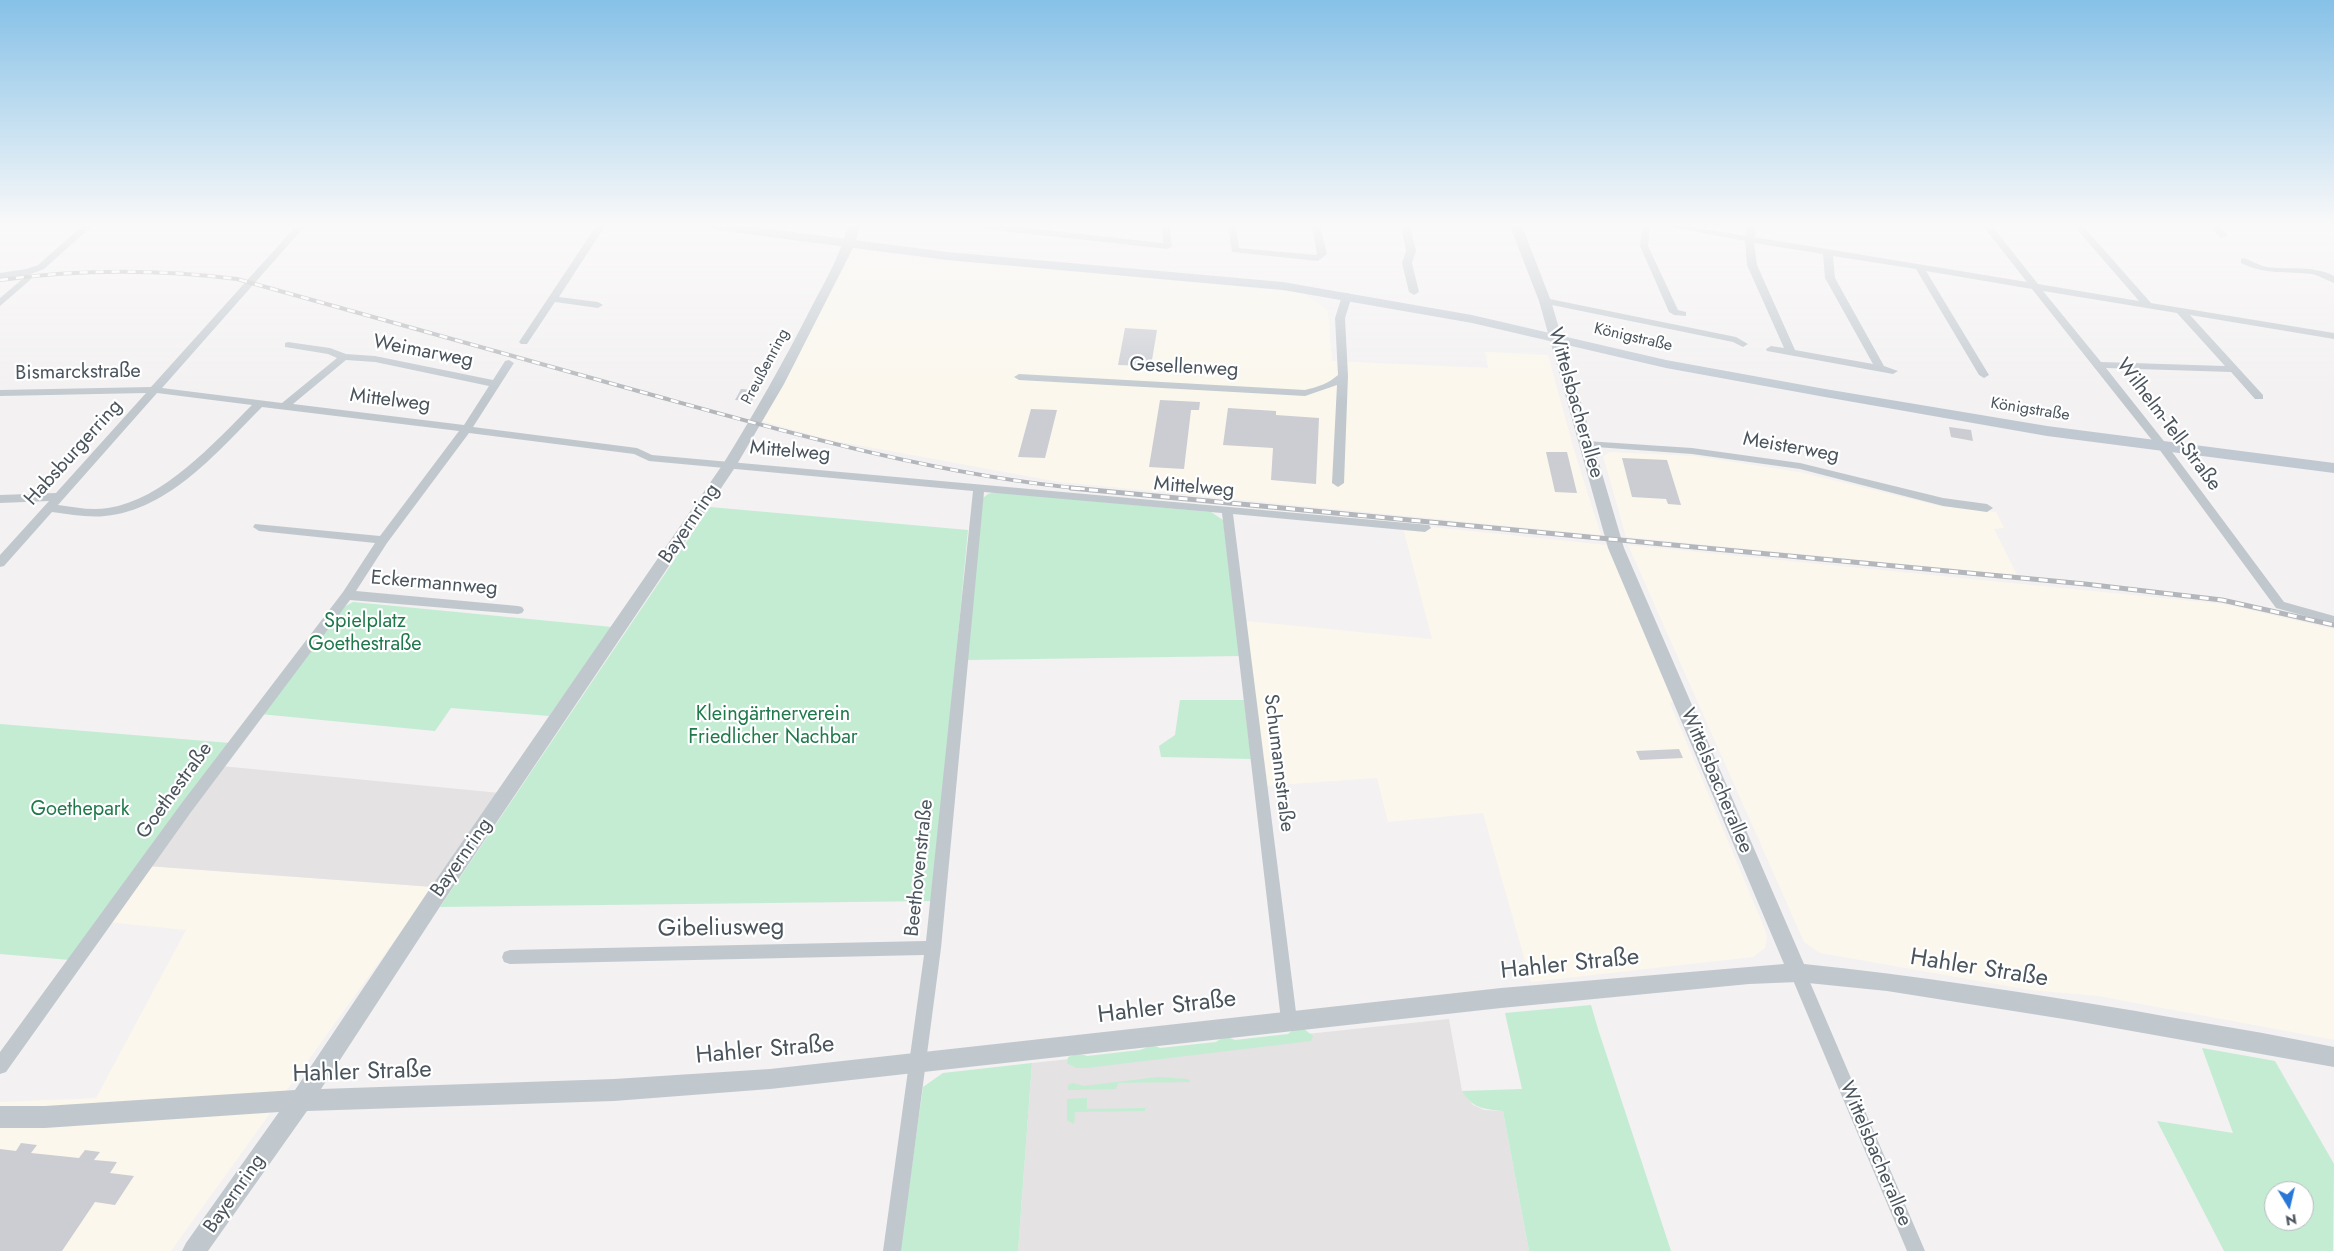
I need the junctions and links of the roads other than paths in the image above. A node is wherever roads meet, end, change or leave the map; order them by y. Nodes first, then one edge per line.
1 (20, 284) edge
2 (249, 284) edge
3 (562, 284) edge
4 (828, 284) edge
5 (1266, 284) edge
6 (1412, 284) edge
7 (1539, 284) edge
8 (1661, 284) edge
9 (1761, 284) edge
10 (1834, 284) edge
11 (1929, 284) edge
12 (2020, 284) edge
13 (2035, 284) edge
14 (2130, 284) edge
15 (2037, 287) junction
16 (1414, 292) dead end
17 (1347, 296) junction
18 (552, 299) junction
19 (1545, 301) junction
20 (0, 303) edge
21 (598, 305) dead end
22 (2148, 305) junction
23 (2180, 310) junction
24 (1683, 314) dead end
25 (2334, 336) edge
26 (1556, 338) junction
27 (524, 342) dead end
28 (1743, 344) dead end
29 (288, 345) dead end
30 (1771, 348) dead end
31 (1791, 352) junction
32 (344, 357) junction
33 (509, 363) dead end
34 (2099, 366) junction
35 (1880, 368) junction
36 (2233, 369) junction
37 (1893, 371) dead end
38 (1984, 375) dead end
39 (1343, 376) junction
40 (1019, 377) dead end
41 (496, 384) junction
42 (156, 390) junction
43 (0, 393) edge
44 (2259, 397) dead end
45 (259, 404) junction
46 (284, 406) junction
47 (466, 430) junction
48 (1586, 444) junction
49 (2163, 447) junction
50 (729, 466) junction
51 (2334, 468) edge
52 (1338, 483) dead end
53 (979, 487) junction
54 (60, 497) junction
55 (0, 499) edge
56 (51, 508) junction
57 (1986, 508) dead end
58 (1226, 510) junction
59 (259, 527) dead end
60 (1425, 528) dead end
61 (383, 540) junction
62 (0, 563) edge
63 (347, 595) junction
64 (518, 610) dead end
65 (2334, 620) edge
66 (933, 948) junction
67 (510, 957) dead end
68 (1798, 973) junction
69 (1290, 1020) junction
70 (2334, 1057) edge
71 (918, 1063) junction
72 (0, 1066) edge
73 (301, 1100) junction
74 (0, 1117) edge
75 (194, 1251) edge
76 (892, 1251) edge
77 (1916, 1251) edge

1 - 20 street
2 - 42 street, Habsburgerring
3 - 18 street
4 - 50 street, Preußenring
5 - 17 main road, Königstraße
6 - 16 street
7 - 19 street, Wittelsbacherallee
8 - 24 street
9 - 31 street
10 - 35 street
11 - 38 street
12 - 15 street
13 - 15 street, Wilhelm-Tell-Straße
14 - 22 street
15 - 22 street
15 - 34 street, Wilhelm-Tell-Straße
17 - 26 main road, Königstraße
17 - 39 street
18 - 21 street
18 - 27 street
19 - 26 street, Wittelsbacherallee
19 - 28 street, Wittelsbacherallee
22 - 23 street
23 - 25 street
23 - 36 street
26 - 48 street, Wittelsbacherallee
26 - 49 main road, Königstraße
29 - 32 street, Weimarweg
30 - 31 street
31 - 35 street
32 - 41 street, Weimarweg
32 - 46 street, Weimarweg
33 - 41 street, Goethestraße
34 - 36 street
34 - 49 street, Wilhelm-Tell-Straße
35 - 37 street
36 - 44 street
39 - 40 street, Gesellenweg
39 - 52 street
41 - 47 street, Goethestraße
42 - 43 street, Bismarckstraße
42 - 45 street, Mittelweg
42 - 54 street, Habsburgerring
45 - 46 street, Mittelweg
45 - 56 street
46 - 47 street, Mittelweg
47 - 50 street, Mittelweg
47 - 61 street, Goethestraße
48 - 57 street, Meisterweg
48 - 68 street, Wittelsbacherallee
49 - 51 main road, Königstraße
49 - 65 street, Wilhelm-Tell-Straße
50 - 53 street, Mittelweg
50 - 73 street, Bayernring
53 - 58 street, Mittelweg
53 - 66 street, Beethovenstraße
54 - 55 street
54 - 56 street, Habsburgerring
56 - 62 street, Habsburgerring
58 - 60 street, Mittelweg
58 - 69 street, Schumannstraße
59 - 61 street
61 - 63 street, Goethestraße
63 - 64 street, Eckermannweg
63 - 72 street, Goethestraße
66 - 67 street, Gibeliusweg
66 - 71 street, Beethovenstraße
68 - 69 street, Hahler Straße
68 - 70 street, Hahler Straße
68 - 77 street, Wittelsbacherallee
69 - 71 street, Hahler Straße
71 - 73 street, Hahler Straße
71 - 76 street, Beethovenstraße
73 - 74 street, Hahler Straße
73 - 75 street, Bayernring

